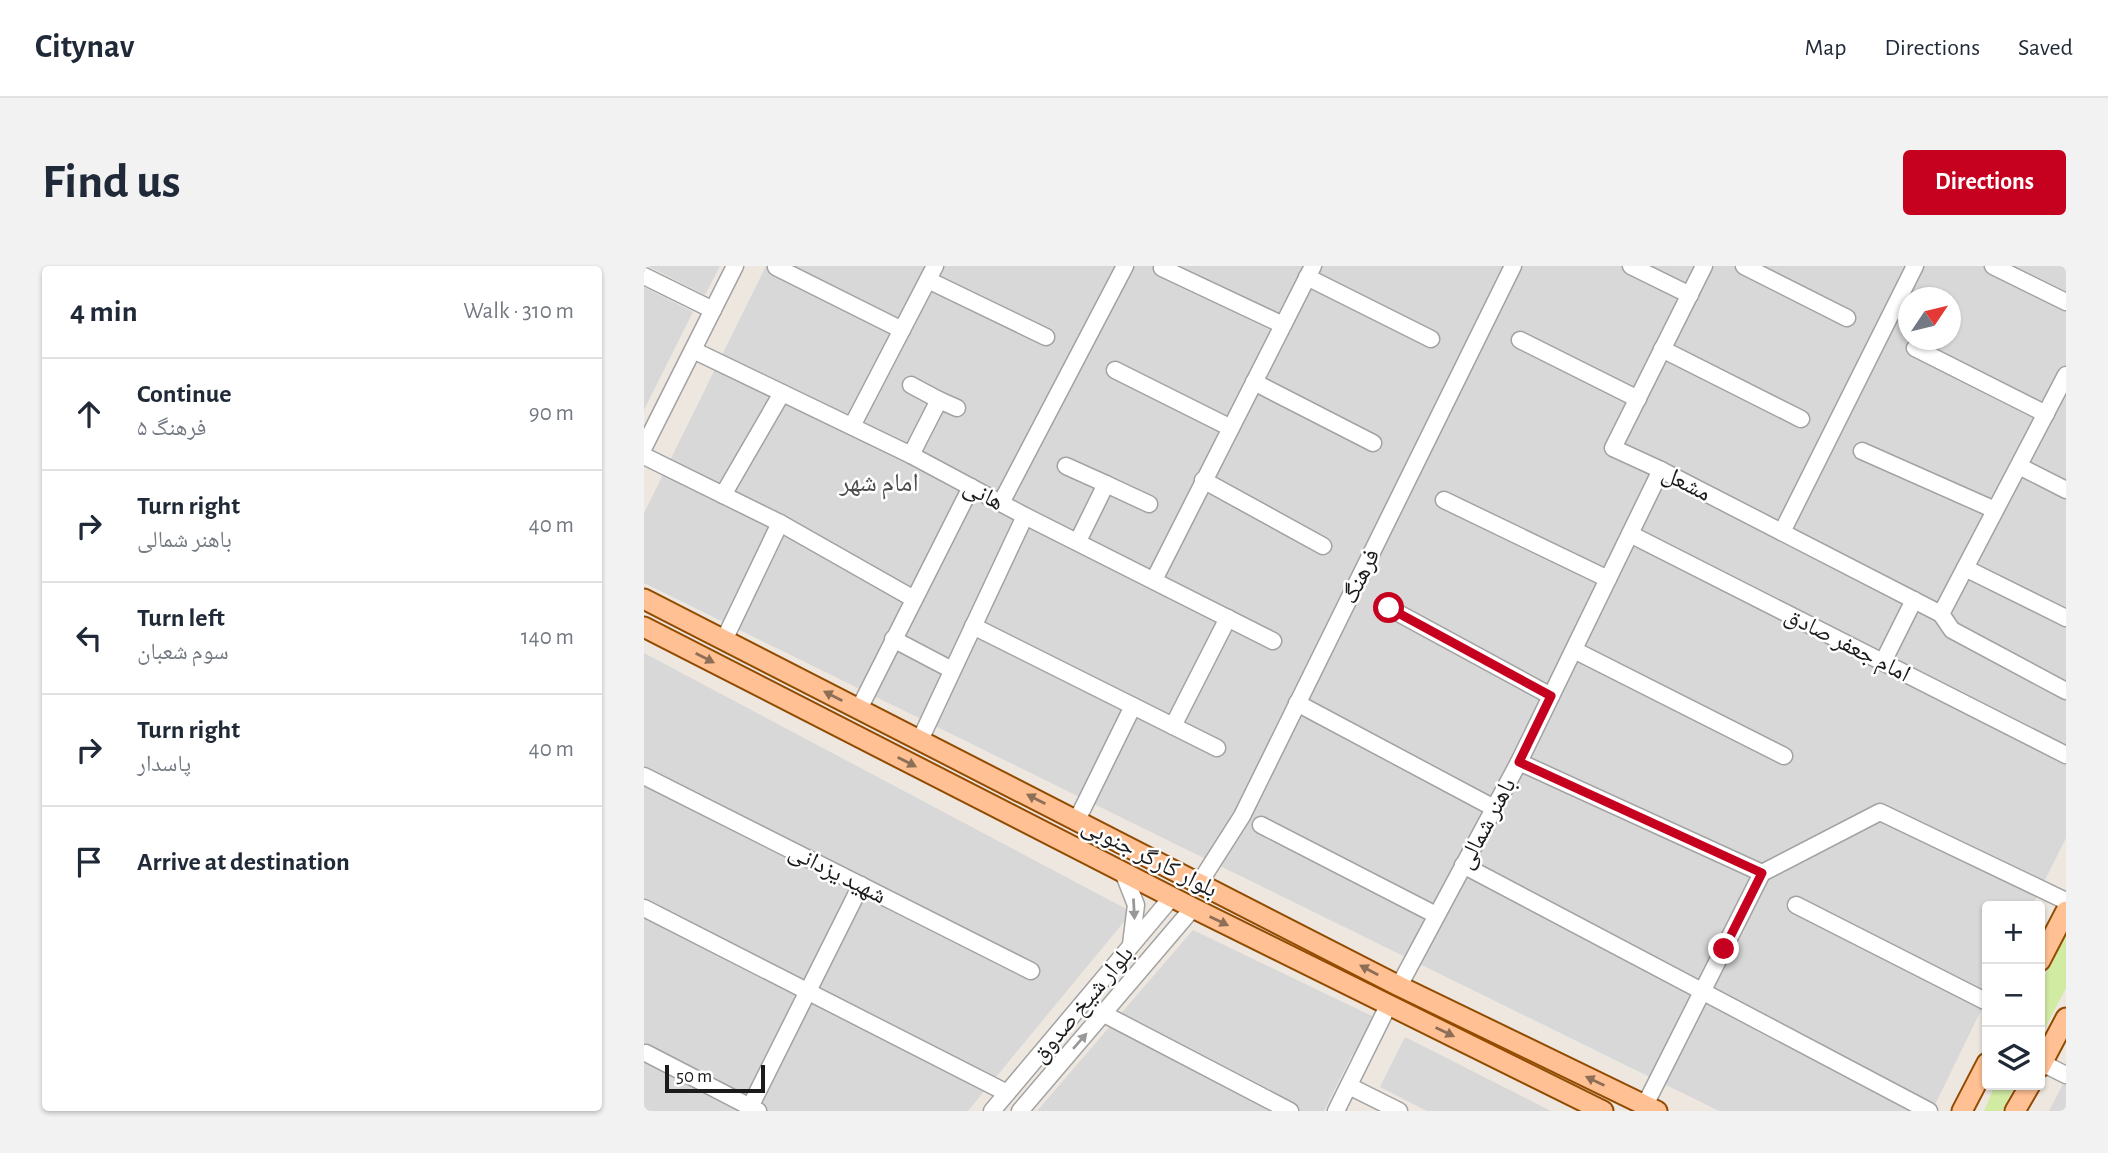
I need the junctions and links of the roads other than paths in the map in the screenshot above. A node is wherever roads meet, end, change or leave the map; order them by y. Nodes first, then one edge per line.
1 (735, 266) edge
2 (1125, 266) edge
3 (1513, 266) edge
4 (1631, 266) edge
5 (1704, 266) edge
6 (1744, 266) edge
7 (1915, 266) edge
8 (1993, 266) edge
9 (776, 268) edge
10 (1162, 268) edge
11 (1310, 271) edge
12 (931, 273) edge
13 (644, 276) edge
14 (1690, 295) junction
15 (2066, 302) edge
16 (713, 310) junction
17 (1847, 318) dead end
18 (1283, 325) junction
19 (902, 330) junction
20 (1045, 337) dead end
21 (1431, 339) dead end
22 (1520, 340) dead end
23 (1662, 349) junction
24 (693, 350) junction
25 (1919, 350) edge
26 (1115, 370) dead end
27 (2066, 375) edge
28 (1254, 382) junction
29 (911, 385) dead end
30 (782, 393) junction
31 (1638, 398) junction
32 (939, 400) junction
33 (957, 408) dead end
34 (2046, 414) junction
35 (1801, 419) dead end
36 (852, 426) junction
37 (1231, 428) junction
38 (1373, 443) dead end
39 (645, 445) edge
40 (1862, 450) dead end
41 (911, 455) junction
42 (1066, 466) dead end
43 (2019, 466) junction
44 (1661, 470) junction
45 (1203, 481) junction
46 (1106, 484) junction
47 (971, 487) junction
48 (2066, 490) edge
49 (723, 495) junction
50 (1444, 500) dead end
51 (1001, 503) junction
52 (1149, 505) dead end
53 (1995, 510) junction
54 (1025, 516) junction
55 (780, 523) junction
56 (1782, 532) junction
57 (1630, 534) junction
58 (1078, 541) junction
59 (1323, 546) dead end
60 (1965, 568) junction
61 (1608, 579) junction
62 (1154, 580) junction
63 (644, 599) edge
64 (914, 599) junction
65 (1914, 600) junction
66 (1389, 608) dead end
67 (1941, 614) junction
68 (1228, 618) junction
69 (2066, 618) edge
70 (973, 626) junction
71 (644, 627) edge
72 (893, 639) junction
73 (724, 640) junction
74 (1273, 641) dead end
75 (1574, 650) junction
76 (1883, 662) junction
77 (952, 670) junction
78 (2066, 691) edge
79 (1551, 696) junction
80 (1297, 703) junction
81 (1133, 706) junction
82 (859, 709) junction
83 (1173, 726) junction
84 (920, 740) junction
85 (1217, 748) dead end
86 (2066, 755) edge
87 (1784, 756) dead end
88 (1519, 762) junction
89 (644, 775) edge
90 (1494, 808) junction
91 (1077, 820) junction
92 (1261, 825) dead end
93 (1463, 866) junction
94 (1123, 872) junction
95 (1762, 873) junction
96 (1200, 882) junction
97 (861, 885) junction
98 (1172, 897) junction
99 (2066, 901) edge
100 (1796, 905) dead end
101 (644, 908) edge
102 (1193, 908) junction
103 (2066, 911) edge
104 (1436, 915) junction
105 (1131, 947) junction
106 (2045, 951) edge
107 (1031, 971) dead end
108 (1399, 986) junction
109 (808, 992) junction
110 (1702, 992) junction
111 (1982, 999) edge
112 (1431, 1001) junction
113 (1389, 1004) junction
114 (1104, 1014) junction
115 (2066, 1018) edge
116 (1418, 1019) junction
117 (646, 1053) dead end
118 (2045, 1057) edge
119 (2045, 1067) edge
120 (1982, 1073) edge
121 (2066, 1075) edge
122 (1349, 1086) junction
123 (2027, 1090) edge
124 (1007, 1093) junction
125 (1651, 1108) edge
126 (752, 1110) edge
127 (992, 1111) edge
128 (1020, 1111) edge
129 (1290, 1111) edge
130 (1336, 1111) edge
131 (1399, 1111) edge
132 (1603, 1111) edge
133 (1929, 1111) edge
134 (1962, 1111) edge
135 (2015, 1111) edge

1 - 16 street
2 - 51 street
3 - 80 street, فرهنگ
4 - 14 street
5 - 14 street, مشعل
6 - 17 street
7 - 56 street
8 - 15 street
9 - 19 street
10 - 18 street
11 - 18 street
11 - 21 street
12 - 19 street
12 - 20 street
13 - 16 street
14 - 23 street, مشعل
16 - 24 street
18 - 28 street
19 - 36 street
22 - 31 street
23 - 31 street, مشعل
23 - 35 street
24 - 30 street, هانی
24 - 39 street
25 - 34 street
26 - 37 street
27 - 34 street
28 - 37 street
28 - 38 street
29 - 32 street
30 - 36 street, هانی
30 - 49 street
31 - 44 street, مشعل
32 - 33 street
32 - 41 street
34 - 43 street
36 - 41 street, هانی
37 - 45 street
39 - 49 street
40 - 53 street
41 - 47 street, هانی
42 - 46 street
43 - 48 street
43 - 53 street
44 - 56 street, مشعل
44 - 57 street, باهنر شمالی
45 - 59 street
45 - 62 street
46 - 52 street
46 - 58 street
47 - 51 street, هانی
47 - 64 street
49 - 55 street
50 - 61 street
51 - 54 street, هانی
53 - 60 street
54 - 58 street, هانی
54 - 70 street
55 - 64 street
55 - 73 street
56 - 65 street, مشعل
57 - 61 street, باهنر شمالی
57 - 76 street, امام جعفر صادق
58 - 62 street, هانی
60 - 67 street
60 - 69 street
61 - 75 street, باهنر شمالی
62 - 68 street, هانی
63 - 73 main road, بلوار کارگر جنوبی
64 - 72 street
65 - 67 street, مشعل
65 - 76 street
66 - 79 street
67 - 78 street, مشعل
68 - 74 street, هانی
68 - 83 street
70 - 77 street
70 - 81 street
71 -> 94 main road, بلوار کارگر جنوبی
72 - 77 street
72 - 82 street
82 -> 73 main road, بلوار کارگر جنوبی
75 - 79 street, باهنر شمالی
75 - 87 street
76 - 86 street, امام جعفر صادق
77 - 84 street
79 - 88 street, باهنر شمالی
80 - 90 street
80 - 96 street, فرهنگ
81 - 83 street
81 - 91 street
82 - 84 main road, بلوار کارگر جنوبی
83 - 85 street
91 -> 84 main road, بلوار کارگر جنوبی
88 - 90 street, باهنر شمالی
88 - 95 street
89 - 97 street, شهید یزدانی
90 - 93 street, باهنر شمالی
91 - 96 main road, بلوار کارگر جنوبی
92 - 104 street
93 - 104 street, باهنر شمالی
93 - 110 street
94 - 98 main road, بلوار کارگر جنوبی
94 -> 105 street
95 - 99 street
95 - 110 street
96 - 98 main road
96 - 102 main road
108 -> 96 main road, بلوار کارگر جنوبی
97 - 107 street, شهید یزدانی
97 - 109 street
98 - 102 main road, بلوار کارگر جنوبی
98 - 105 street, بلوار شیخ صدوق
100 - 111 street
101 - 109 street
102 -> 113 main road, بلوار کارگر جنوبی
102 - 114 street, بلوار شیخ صدوق
103 - 106 main road
104 - 108 street, باهنر شمالی
105 - 124 street, بلوار شیخ صدوق
108 - 112 main road, بلوار کارگر جنوبی
108 - 113 main road
109 - 124 street
109 - 126 street
110 - 125 street
110 - 133 street
112 - 116 main road
125 -> 112 main road, بلوار کارگر جنوبی
113 - 116 main road, بلوار کارگر جنوبی
113 - 122 street
128 -> 114 street, بلوار شیخ صدوق
114 - 129 street
115 - 118 main road
116 -> 132 main road, بلوار کارگر جنوبی
117 - 126 street
119 - 121 street
120 - 134 main road
122 - 130 street
122 - 131 street
123 - 135 main road
124 - 127 street, بلوار شیخ صدوق

